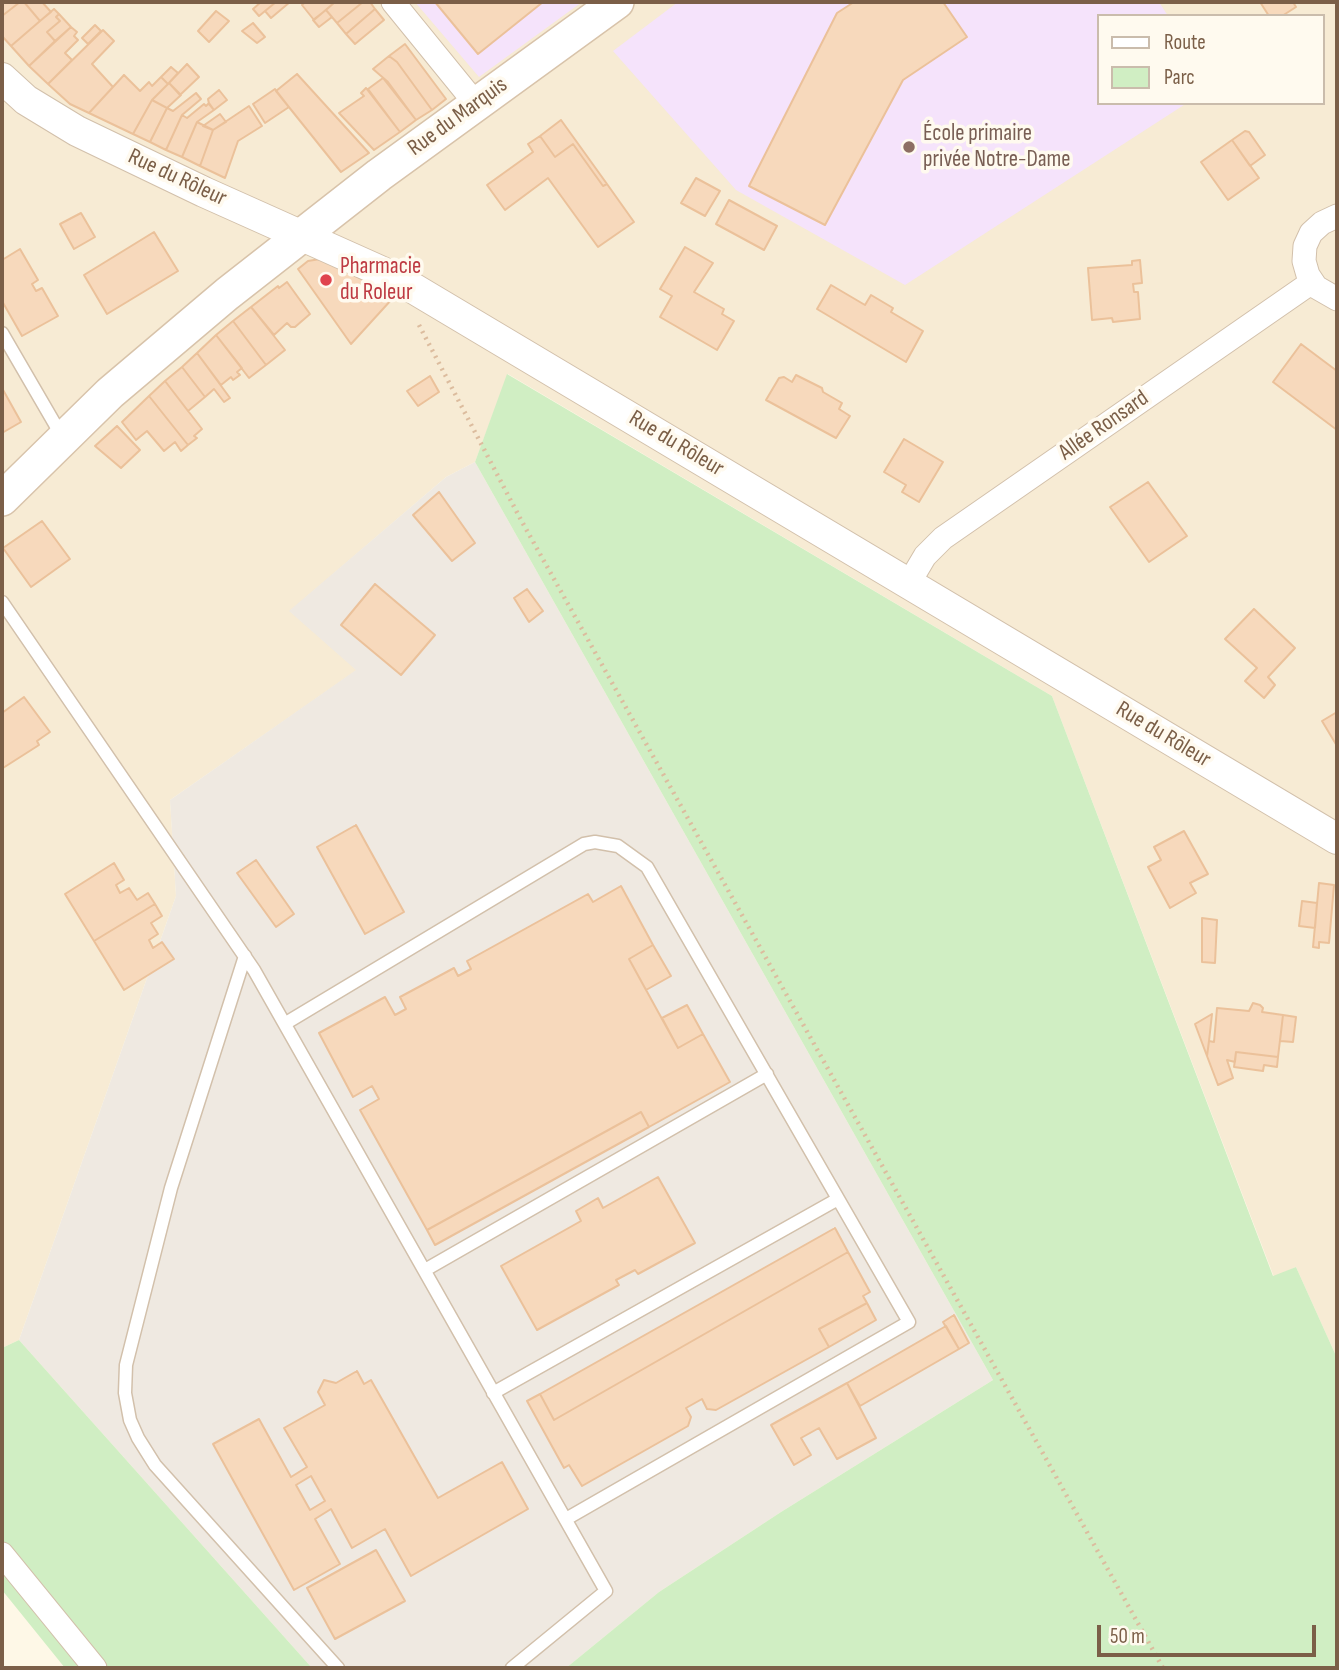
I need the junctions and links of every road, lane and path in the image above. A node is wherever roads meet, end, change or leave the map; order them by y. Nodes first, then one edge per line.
1 (393, 2) edge
2 (617, 2) edge
3 (2, 78) edge
4 (476, 104) junction
5 (1337, 216) edge
6 (302, 235) junction
7 (1312, 282) junction
8 (421, 293) junction
9 (1337, 299) edge
10 (2, 333) edge
11 (6, 350) edge
12 (63, 438) junction
13 (2, 499) edge
14 (909, 583) junction
15 (2, 602) edge
16 (1337, 839) edge
17 (246, 956) junction
18 (286, 1023) junction
19 (767, 1074) junction
20 (838, 1199) junction
21 (425, 1270) junction
22 (494, 1394) junction
23 (566, 1519) junction
24 (2, 1554) edge
25 (95, 1668) edge
26 (338, 1668) edge
27 (512, 1668) edge
28 (1163, 1668) edge

1 - 4 street
2 - 4 main road, Rue du Marquis
3 - 6 street, Rue du Rôleur
4 - 6 main road, Rue du Marquis
5 - 7 street
6 - 8 street, Rue du Rôleur
6 - 12 main road, Rue du Marquis
7 - 9 street
7 - 14 street, Allée Ronsard
8 - 14 street, Rue du Rôleur
8 - 28 path
10 - 11 lane
11 - 12 lane
12 - 13 main road, Rue du Marquis
14 - 16 street, Rue du Rôleur
15 - 17 lane
17 - 18 lane
17 - 26 lane
18 - 19 lane
18 - 21 lane
19 - 20 lane
19 - 21 lane
20 - 22 lane
20 - 23 lane
21 - 22 lane
22 - 23 lane
23 - 27 lane
24 - 25 street

